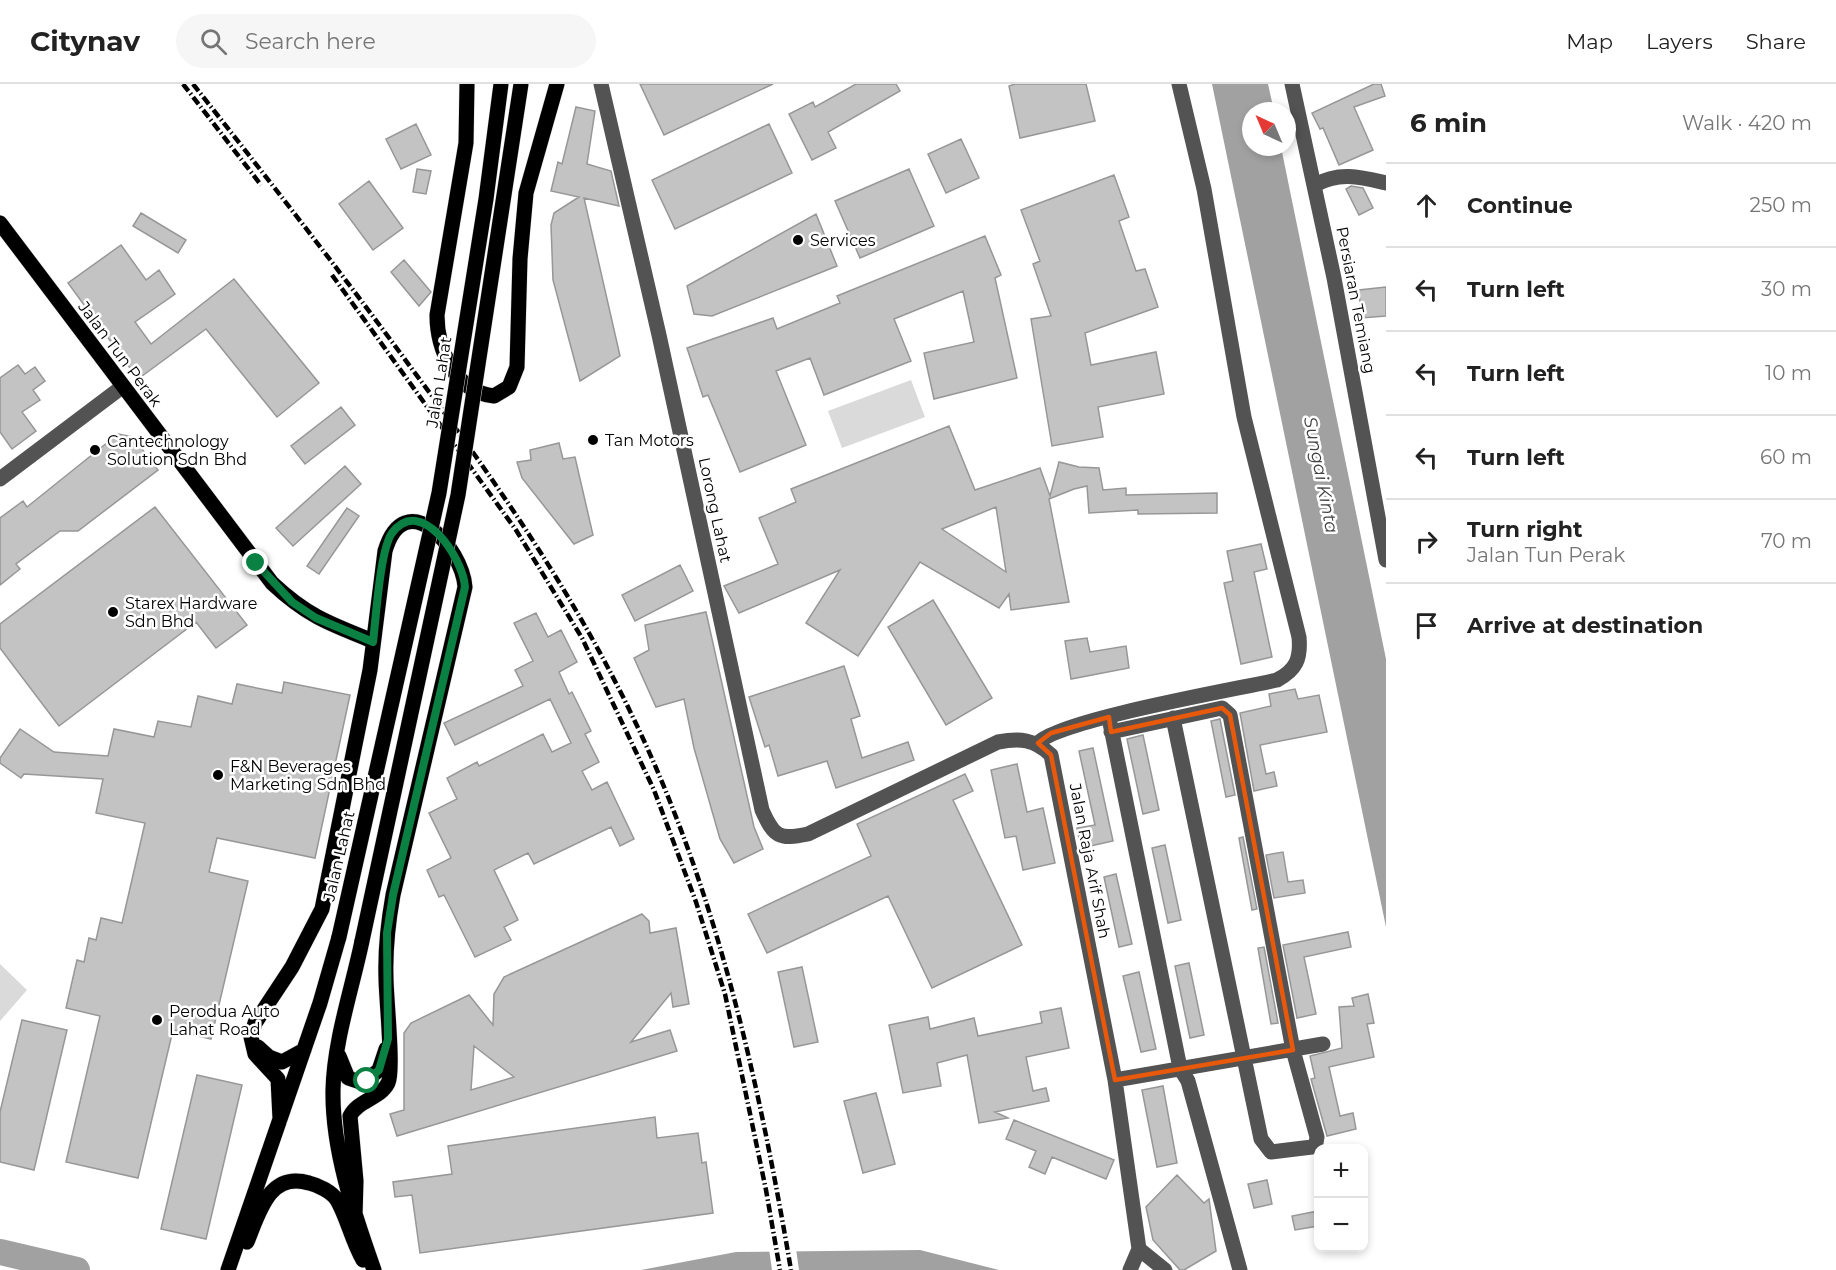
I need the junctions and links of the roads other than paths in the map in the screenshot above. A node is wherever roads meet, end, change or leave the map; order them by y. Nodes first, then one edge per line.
1 (467, 84) edge
2 (501, 84) edge
3 (521, 84) edge
4 (557, 84) edge
5 (601, 84) edge
6 (1179, 84) edge
7 (1292, 84) edge
8 (1386, 183) edge
9 (1315, 185) junction
10 (0, 223) edge
11 (122, 387) junction
12 (0, 479) edge
13 (1386, 560) edge
14 (373, 642) junction
15 (1173, 718) junction
16 (1110, 724) junction
17 (1038, 743) junction
18 (251, 1036) junction
19 (388, 1039) junction
20 (1323, 1044) dead end
21 (304, 1050) junction
22 (338, 1050) junction
23 (1293, 1050) junction
24 (1242, 1060) junction
25 (1180, 1068) junction
26 (1115, 1080) junction
27 (280, 1119) junction
28 (356, 1216) junction
29 (1139, 1250) junction
30 (228, 1270) edge
31 (236, 1270) edge
32 (368, 1270) edge
33 (374, 1270) edge
34 (1130, 1270) edge
35 (1165, 1270) edge
36 (1240, 1270) edge

1 - 4 main road
2 - 21 main road, Jalan Lahat, bridge
3 - 22 main road, bridge
5 - 17 street, Lorong Lahat
6 - 16 street
7 - 9 street, Persiaran Temiang
8 - 9 street
9 - 13 street, Persiaran Temiang
10 - 11 main road, Jalan Tun Perak
11 - 12 street
11 - 14 main road, Jalan Tun Perak
14 - 18 main road
14 - 19 main road
15 - 16 street
15 - 23 street
15 - 24 street
16 - 17 street
16 - 25 street
17 - 26 street, Jalan Raja Arif Shah
18 - 21 main road
18 - 27 main road
19 - 22 main road
19 - 28 main road
20 - 23 street
21 - 27 main road, Jalan Lahat
22 - 28 main road
23 - 24 street
23 - 24 street
24 - 25 street
25 - 26 street
25 - 36 street
26 - 29 street, Jalan Raja Arif Shah
27 - 30 main road, Jalan Lahat
28 - 33 main road
29 - 34 street
29 - 35 street
31 - 32 main road

